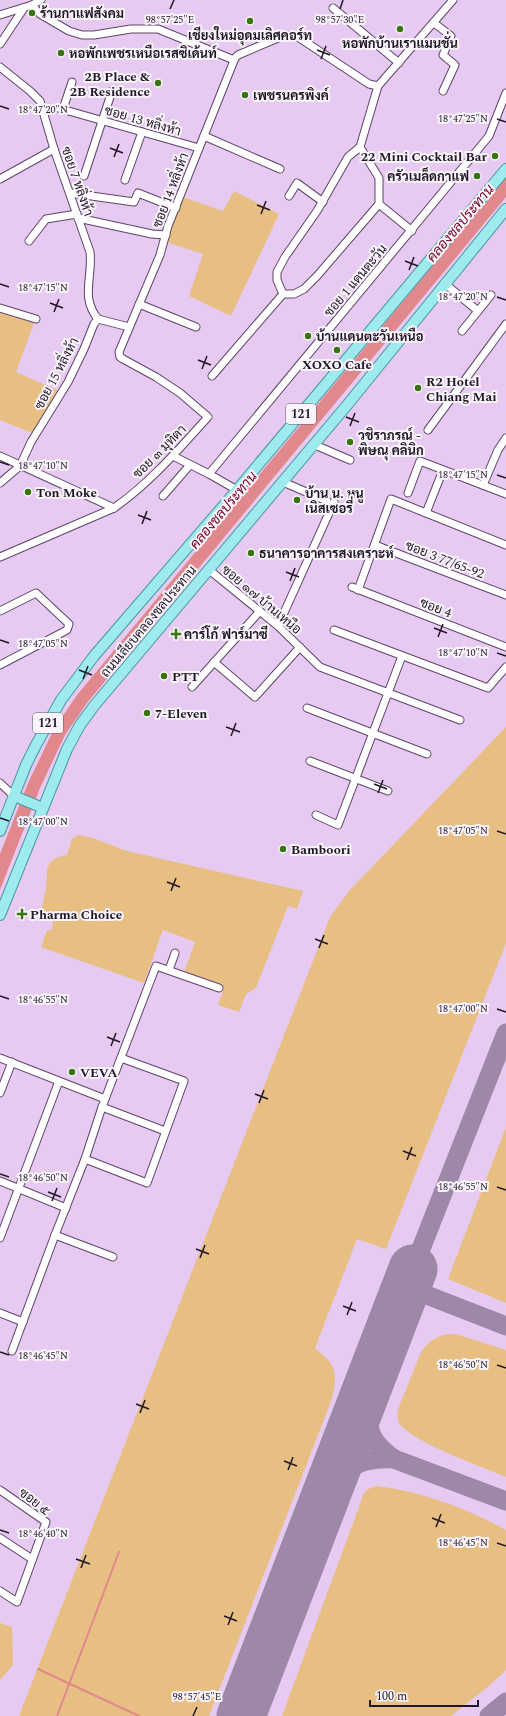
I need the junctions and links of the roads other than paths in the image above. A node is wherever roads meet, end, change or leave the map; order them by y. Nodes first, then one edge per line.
1 (41, 0) edge
2 (453, 0) edge
3 (32, 5) junction
4 (24, 8) junction
5 (333, 8) dead end
6 (0, 15) edge
7 (434, 22) junction
8 (0, 44) edge
9 (234, 60) junction
10 (399, 63) junction
11 (0, 67) edge
12 (72, 82) dead end
13 (379, 85) junction
14 (112, 90) dead end
15 (443, 91) dead end
16 (506, 93) edge
17 (102, 121) junction
18 (142, 132) junction
19 (204, 136) junction
20 (360, 147) junction
21 (199, 148) junction
22 (54, 149) junction
23 (506, 169) edge
24 (280, 170) dead end
25 (84, 176) dead end
26 (0, 179) edge
27 (125, 180) dead end
28 (70, 193) junction
29 (289, 196) dead end
30 (323, 202) junction
31 (379, 204) junction
32 (176, 208) junction
33 (504, 214) edge
34 (77, 216) junction
35 (412, 231) junction
36 (166, 235) junction
37 (29, 241) dead end
38 (444, 283) junction
39 (283, 294) junction
40 (491, 295) dead end
41 (139, 304) junction
42 (0, 308) edge
43 (478, 312) junction
44 (36, 319) dead end
45 (98, 319) junction
46 (506, 324) edge
47 (128, 327) junction
48 (196, 327) dead end
49 (462, 331) dead end
50 (212, 376) dead end
51 (428, 430) dead end
52 (506, 438) edge
53 (315, 444) junction
54 (0, 456) edge
55 (173, 456) junction
56 (350, 460) dead end
57 (190, 465) junction
58 (20, 466) junction
59 (443, 470) junction
60 (209, 474) junction
61 (283, 482) junction
62 (0, 483) edge
63 (483, 485) junction
64 (237, 490) junction
65 (408, 493) dead end
66 (506, 494) edge
67 (163, 496) dead end
68 (114, 508) junction
69 (426, 513) junction
70 (375, 545) junction
71 (506, 545) edge
72 (0, 557) edge
73 (208, 569) junction
74 (506, 595) edge
75 (0, 611) edge
76 (260, 611) junction
77 (278, 626) junction
78 (334, 630) dead end
79 (300, 647) junction
80 (506, 647) edge
81 (402, 656) junction
82 (214, 662) junction
83 (0, 665) edge
84 (506, 667) edge
85 (192, 687) dead end
86 (388, 692) junction
87 (307, 708) dead end
88 (460, 720) dead end
89 (373, 733) junction
90 (427, 754) dead end
91 (310, 761) dead end
92 (356, 779) junction
93 (0, 784) edge
94 (388, 792) dead end
95 (16, 797) junction
96 (39, 806) junction
97 (316, 815) dead end
98 (0, 831) edge
99 (0, 915) edge
100 (175, 953) dead end
101 (169, 970) junction
102 (219, 988) dead end
103 (0, 1058) edge
104 (121, 1058) junction
105 (12, 1062) junction
106 (59, 1081) junction
107 (0, 1094) edge
108 (105, 1099) junction
109 (102, 1107) junction
110 (165, 1131) junction
111 (85, 1159) junction
112 (0, 1181) edge
113 (18, 1188) junction
114 (66, 1208) junction
115 (55, 1235) junction
116 (0, 1238) edge
117 (113, 1257) dead end
118 (0, 1313) edge
119 (23, 1322) junction
120 (12, 1351) dead end
121 (0, 1490) edge
122 (0, 1538) edge
123 (32, 1559) junction
124 (0, 1591) edge

1 - 3 street
2 - 7 street
3 - 4 street
3 - 9 street
4 - 6 street
4 - 8 street
5 - 10 street
7 - 10 street
7 - 15 street
9 - 13 street
9 - 19 street, ซอย 14 หลิ่งห้า
10 - 13 street
11 - 22 street, ซอย 7 หลิ่งห้า
12 - 17 street, ซอย 13 หลิ่งห้า
13 - 20 street
14 - 17 street
16 - 35 street, ซอย 1 แดนตะวัน
17 - 18 street, ซอย 13 หลิ่งห้า
17 - 25 street
18 - 21 street, ซอย 13 หลิ่งห้า
18 - 27 street
19 - 21 street, ซอย 14 หลิ่งห้า
19 - 24 street
20 - 30 street
20 - 31 street
21 - 32 street, ซอย 14 หลิ่งห้า
22 - 26 street
22 - 28 street, ซอย 7 หลิ่งห้า
23 - 64 main road, ถนนเลียบคลองชลประทาน / 121
28 - 32 street
28 - 34 street, ซอย 7 หลิ่งห้า
29 - 30 street
30 - 39 street
31 - 35 street
31 - 39 street
32 - 36 street, ซอย 14 หลิ่งห้า
33 - 38 main road, ถนนเลียบคลองชลประทาน / 121
34 - 36 street
34 - 37 street
34 - 45 street, ซอย 7 หลิ่งห้า
35 - 60 street, ซอย 1 แดนตะวัน
36 - 41 street, ซอย 14 หลิ่งห้า
38 - 43 street
38 - 53 main road, ถนนเลียบคลองชลประทาน / 121
39 - 50 street
40 - 43 street
41 - 47 street, ซอย 14 หลิ่งห้า
41 - 48 street
42 - 44 street
43 - 49 street
45 - 47 street
45 - 58 street, ซอย 15 หลิ่งห้า
46 - 51 street
47 - 55 street, ซอย ๓ มุทิตา
52 - 63 street
53 - 56 street
53 - 61 main road, ถนนเลียบคลองชลประทาน / 121
54 - 58 street
55 - 57 street
55 - 68 street, ซอย ๓ มุทิตา
57 - 60 street
57 - 67 street
58 - 62 street
58 - 68 street
59 - 63 street
59 - 65 street
59 - 69 street
60 - 64 street
61 - 73 main road, ถนนเลียบคลองชลประทาน / 121
61 - 77 street
63 - 66 street
64 - 95 main road, ถนนเลียบคลองชลประทาน / 121
68 - 72 street, ซอย ๓ มุทิตา
69 - 70 street
69 - 71 street
70 - 74 street, ซอย 3 77/65-92
70 - 80 street, ซอย 4
73 - 76 street, ซอย ๑๗ บ้านเหนือ
73 - 96 main road, ถนนเลียบคลองชลประทาน / 121
75 - 83 street
76 - 77 street, ซอย ๑๗ บ้านเหนือ
76 - 82 street
77 - 79 street, ซอย ๑๗ บ้านเหนือ
78 - 81 street
79 - 82 street
79 - 86 street, ซอย ๑๗ บ้านเหนือ
81 - 84 street
81 - 86 street
82 - 85 street
86 - 88 street, ซอย ๑๗ บ้านเหนือ
86 - 89 street
87 - 89 street
89 - 90 street
89 - 92 street
91 - 92 street
92 - 94 street
92 - 97 street
93 - 95 street
95 - 96 main road
95 - 98 main road, ถนนเลียบคลองชลประทาน / 121
96 - 99 main road, ถนนเลียบคลองชลประทาน / 121
100 - 101 street
101 - 102 street
101 - 104 street
103 - 105 street
104 - 108 street
104 - 110 street
105 - 106 street
105 - 107 street
106 - 108 street
106 - 113 street
108 - 109 street
109 - 110 street
109 - 111 street
110 - 111 street
111 - 114 street
112 - 113 street
113 - 114 street
113 - 116 street
114 - 115 street
115 - 117 street
115 - 119 street
118 - 119 street
119 - 120 street
121 - 123 street, ซอย ๕
122 - 123 street
123 - 124 street, ซอย ๕

